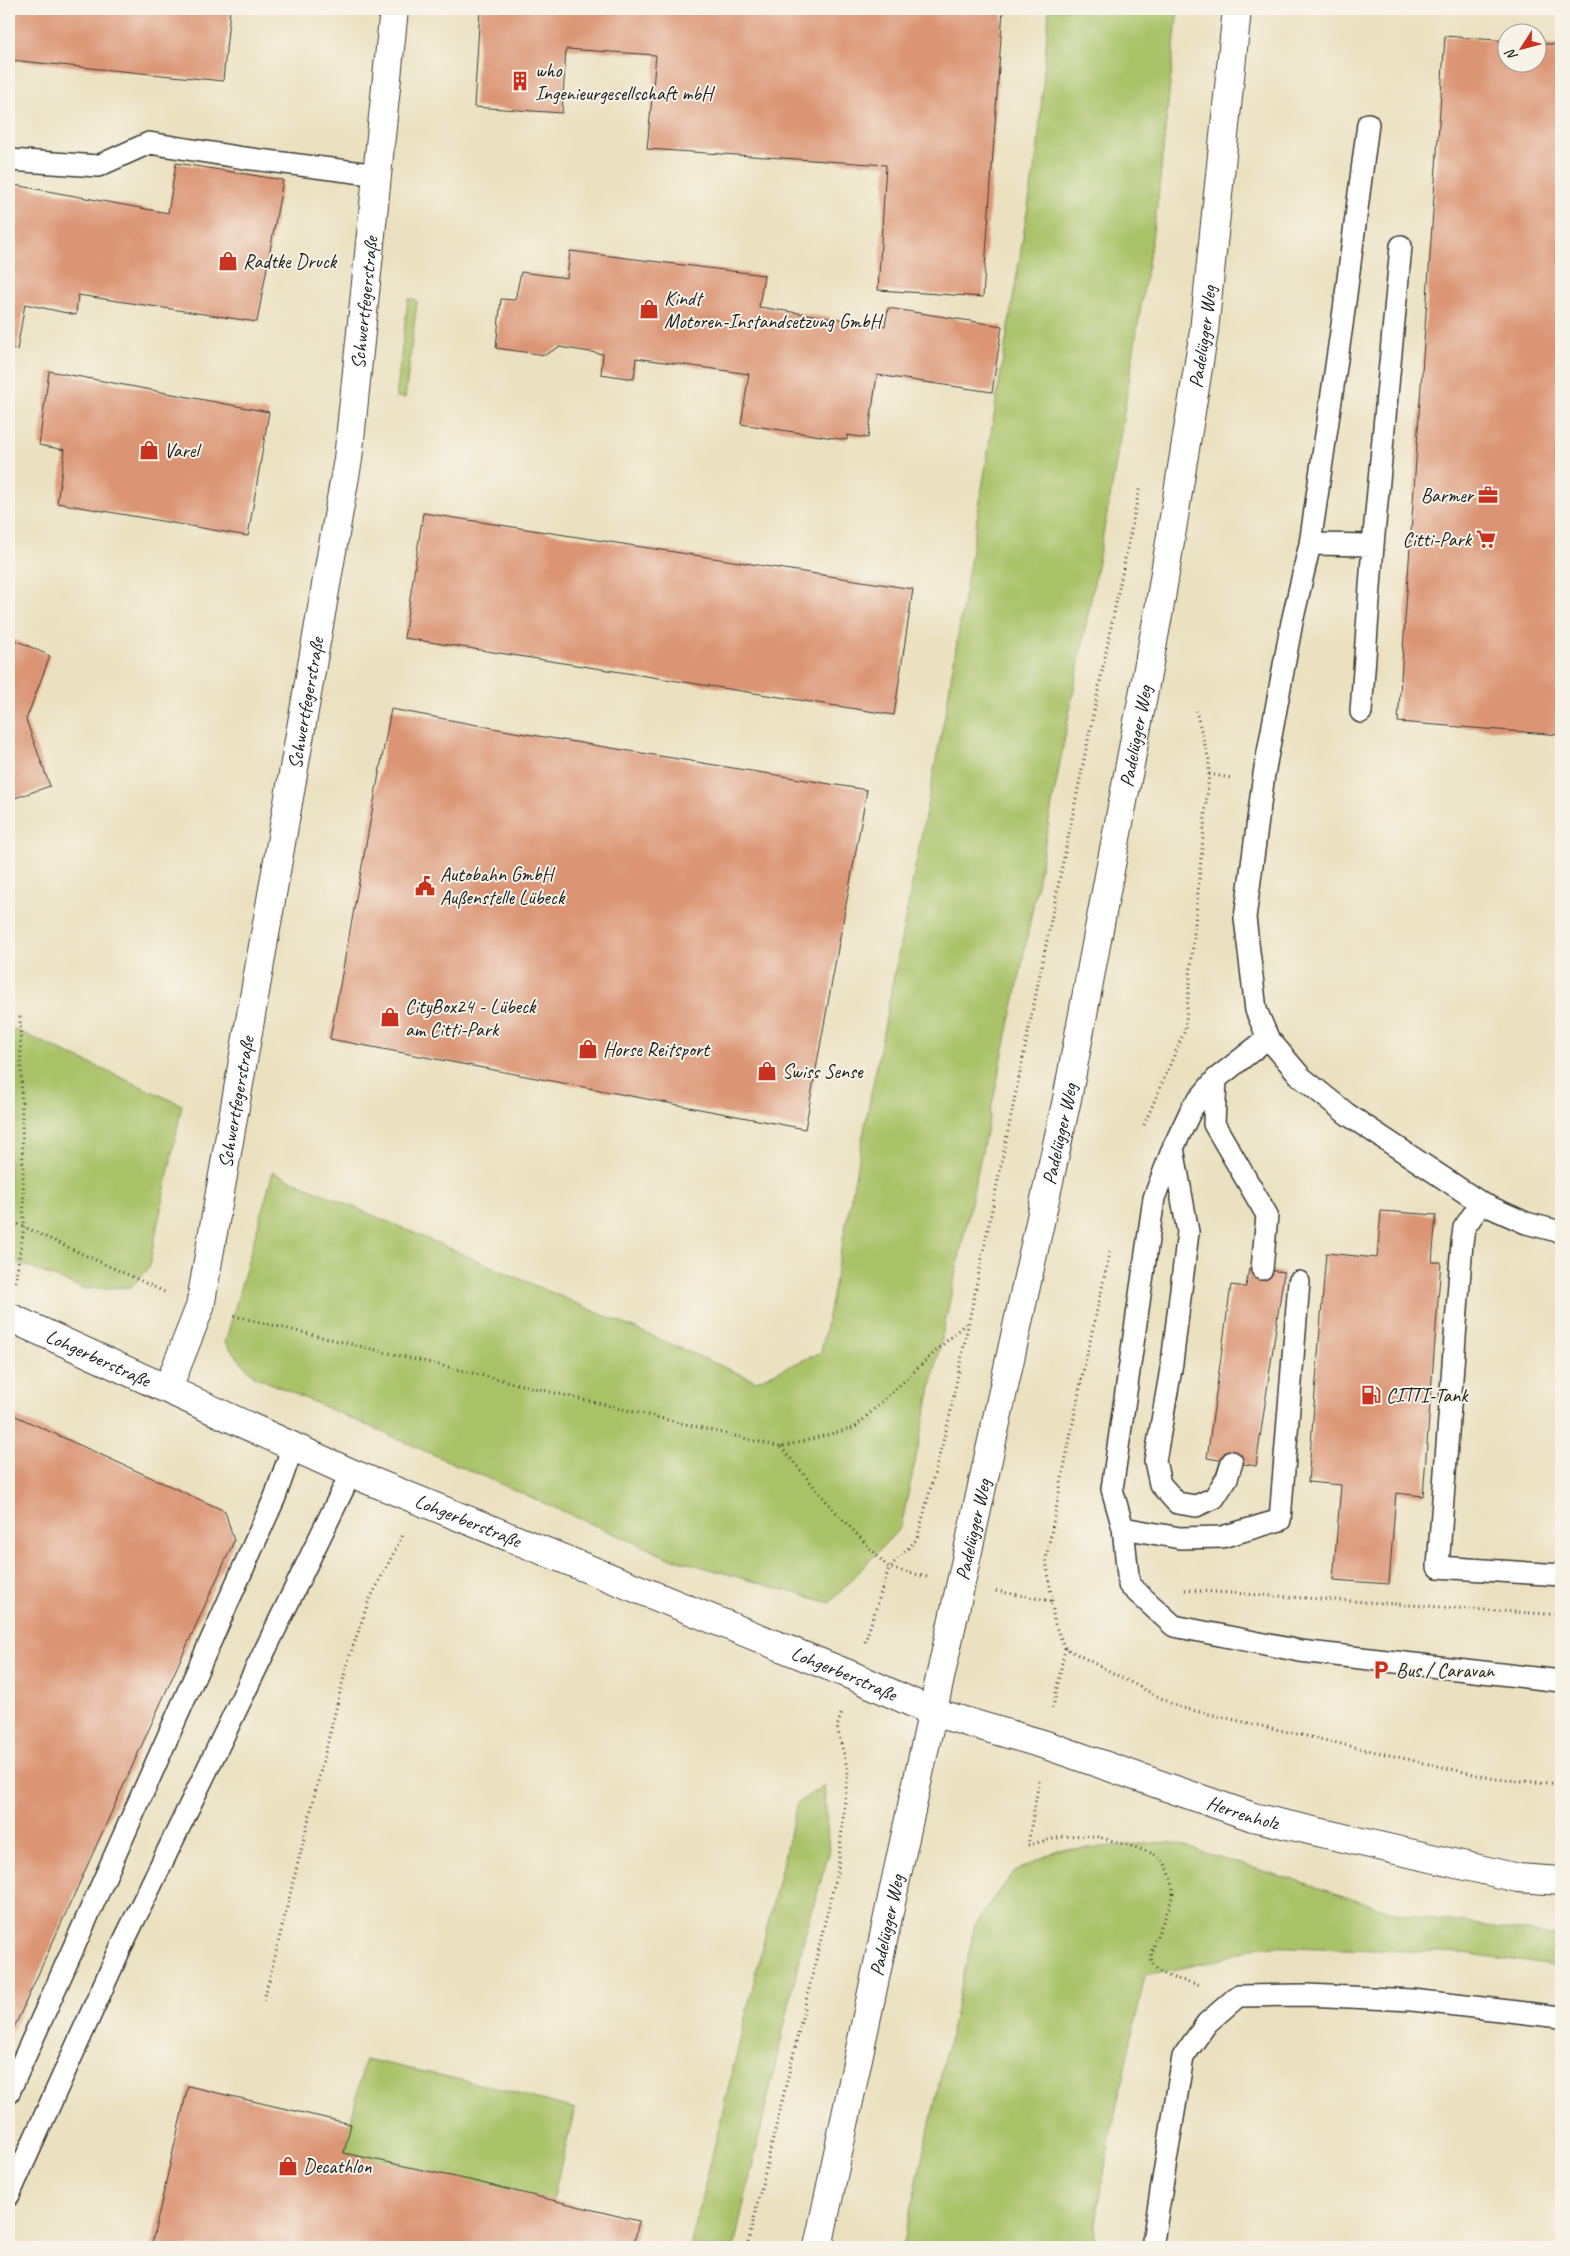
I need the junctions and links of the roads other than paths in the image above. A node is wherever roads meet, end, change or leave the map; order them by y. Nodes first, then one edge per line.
1 (394, 9) edge
2 (1237, 9) edge
3 (1368, 124) dead end
4 (9, 160) edge
5 (379, 175) junction
6 (1401, 246) dead end
7 (1310, 544) junction
8 (1373, 545) junction
9 (1361, 712) dead end
10 (1268, 1038) junction
11 (1216, 1079) junction
12 (1172, 1148) junction
13 (1481, 1203) junction
14 (1561, 1232) edge
15 (1262, 1269) dead end
16 (1299, 1282) dead end
17 (9, 1317) edge
18 (168, 1388) junction
19 (293, 1446) junction
20 (1232, 1462) dead end
21 (351, 1473) junction
22 (1123, 1528) junction
23 (1561, 1575) edge
24 (1561, 1681) edge
25 (933, 1712) junction
26 (1561, 1881) edge
27 (1561, 2017) edge
28 (9, 2092) edge
29 (9, 2195) edge
30 (818, 2247) edge
31 (1152, 2247) edge

1 - 5 street, Schwertfegerstraße
2 - 25 street, Padelügger Weg
3 - 7 lane
4 - 5 lane
5 - 18 street, Schwertfegerstraße
6 - 8 lane
7 - 8 lane
7 - 10 lane
8 - 9 lane
10 - 11 lane
10 - 13 lane
11 - 12 lane
11 - 15 lane
12 - 20 lane
12 - 22 lane
13 - 14 lane
13 - 23 lane
16 - 22 lane
17 - 18 street, Lohgerberstraße
18 - 19 street, Lohgerberstraße
19 - 21 street, Lohgerberstraße
19 - 28 lane
21 - 25 street, Lohgerberstraße
21 - 29 lane
22 - 24 lane
25 - 26 street, Herrenholz
25 - 30 street, Padelügger Weg
27 - 31 lane

